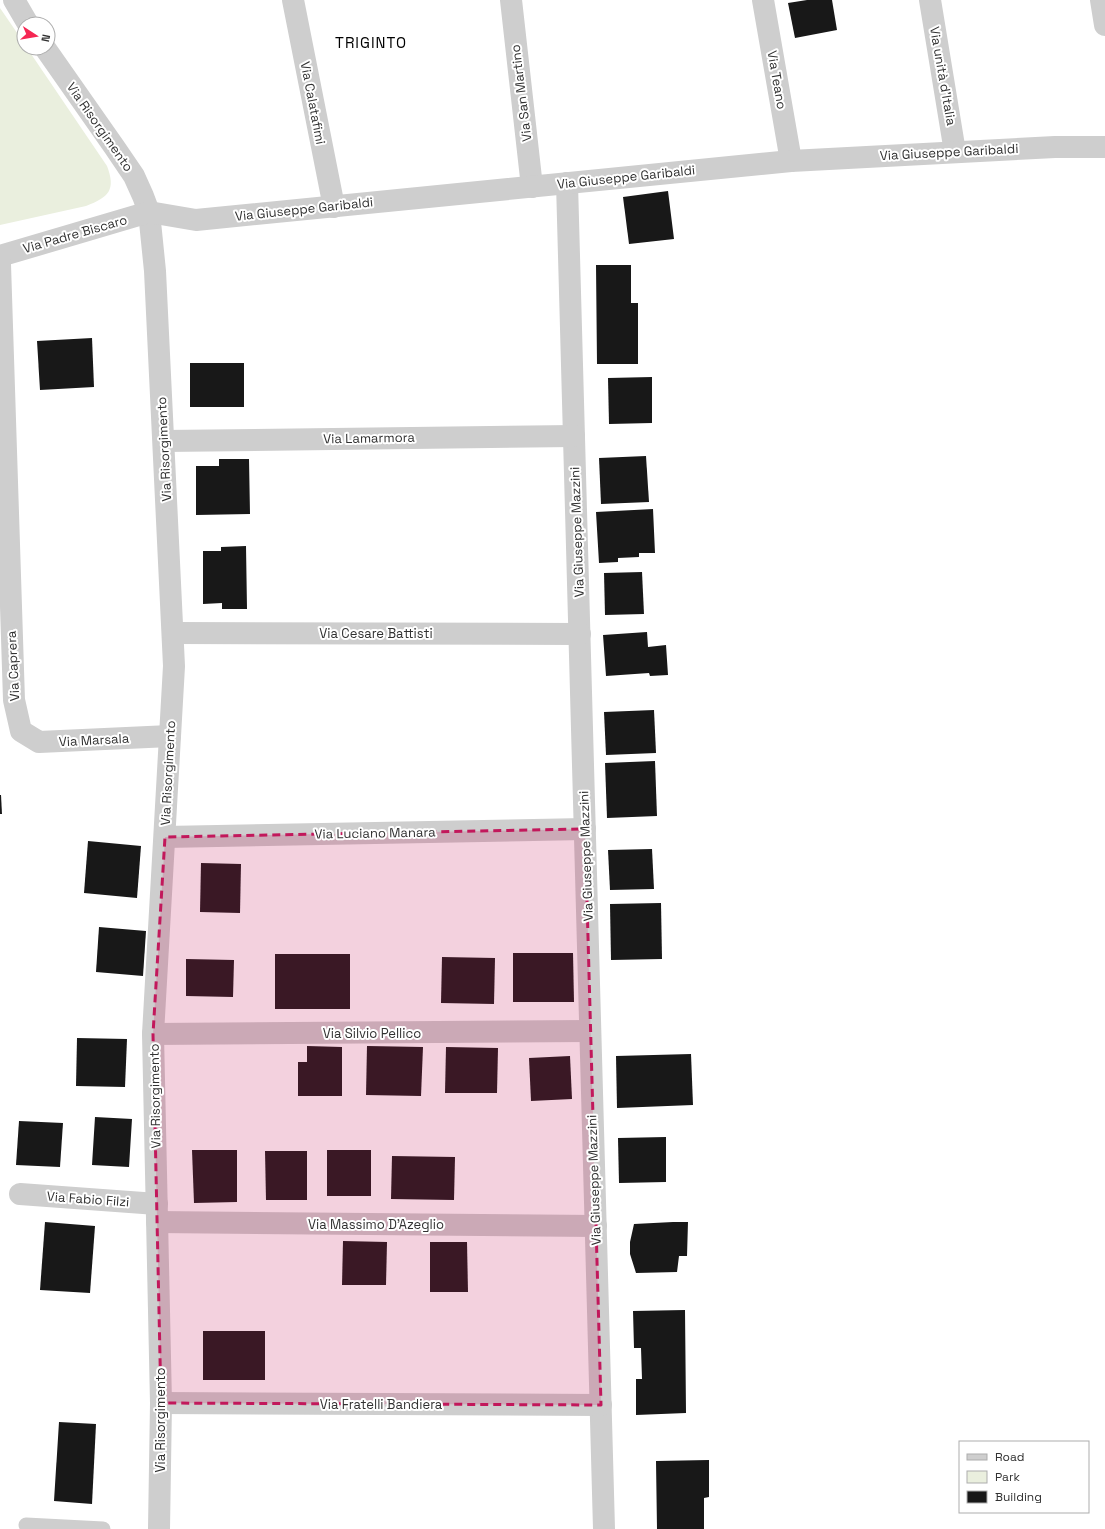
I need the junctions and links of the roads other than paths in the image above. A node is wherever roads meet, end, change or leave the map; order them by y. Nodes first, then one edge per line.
1 (14, 0) edge
2 (293, 0) edge
3 (511, 0) edge
4 (763, 0) edge
5 (930, 0) edge
6 (1101, 0) edge
7 (23, 16) edge
8 (1105, 25) edge
9 (51, 56) edge
10 (1105, 147) edge
11 (955, 152) junction
12 (791, 161) junction
13 (567, 183) junction
14 (532, 187) junction
15 (334, 207) junction
16 (150, 212) junction
17 (0, 256) edge
18 (0, 264) edge
19 (574, 436) junction
20 (164, 441) junction
21 (173, 633) junction
22 (580, 634) junction
23 (21, 731) joint
24 (170, 736) junction
25 (585, 830) junction
26 (164, 837) junction
27 (590, 1031) junction
28 (153, 1034) junction
29 (20, 1194) dead end
30 (157, 1213) junction
31 (596, 1226) junction
32 (161, 1403) junction
33 (601, 1405) junction
34 (26, 1525) dead end
35 (103, 1529) edge
36 (159, 1529) edge
37 (604, 1529) edge

1 - 7 street
2 - 15 street, Via Calatafimi
3 - 14 street, Via San Martino
4 - 12 street, Via Teano
5 - 11 street, Via unità d'Italia
6 - 8 street
9 - 16 street, Via Risorgimento
10 - 11 street, Via Giuseppe Garibaldi
11 - 12 street, Via Giuseppe Garibaldi
12 - 13 street, Via Giuseppe Garibaldi
13 - 14 street, Via Giuseppe Garibaldi
13 - 19 street, Via Giuseppe Mazzini
14 - 15 street, Via Giuseppe Garibaldi
15 - 16 street, Via Giuseppe Garibaldi
16 - 17 street, Via Padre Biscaro
16 - 20 street, Via Risorgimento
18 - 23 street, Via Caprera
19 - 20 street, Via Lamarmora
19 - 22 street, Via Giuseppe Mazzini
20 - 21 street, Via Risorgimento
21 - 22 street, Via Cesare Battisti
21 - 24 street, Via Risorgimento
22 - 25 street, Via Giuseppe Mazzini
23 - 24 street, Via Marsala
24 - 26 street, Via Risorgimento
25 - 26 street, Via Luciano Manara
25 - 27 street, Via Giuseppe Mazzini
26 - 28 street, Via Risorgimento
27 - 28 street, Via Silvio Pellico
27 - 31 street, Via Giuseppe Mazzini
28 - 30 street, Via Risorgimento
29 - 30 street, Via Fabio Filzi
30 - 31 street, Via Massimo D'Azeglio
30 - 32 street, Via Risorgimento
31 - 33 street, Via Giuseppe Mazzini
32 - 33 street, Via Fratelli Bandiera
32 - 36 street, Via Risorgimento
33 - 37 street, Via Giuseppe Mazzini
34 - 35 lane

